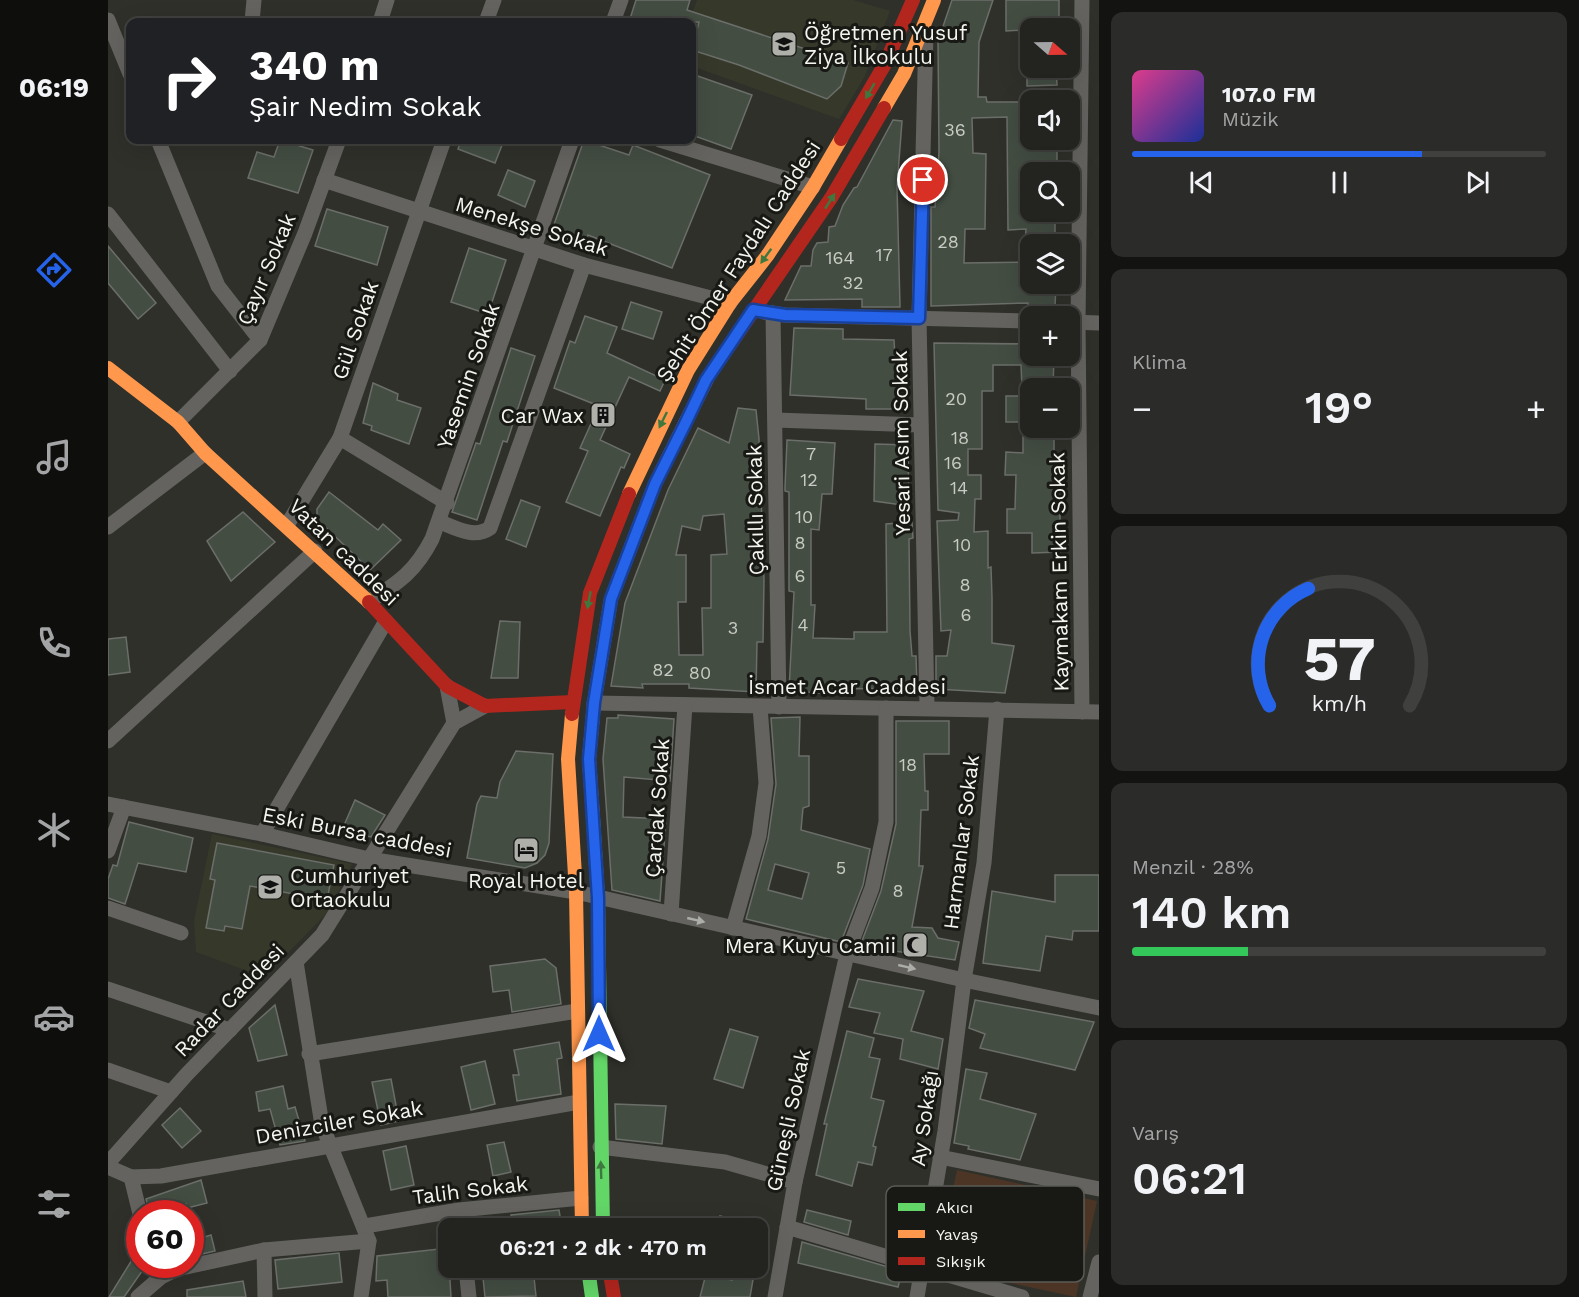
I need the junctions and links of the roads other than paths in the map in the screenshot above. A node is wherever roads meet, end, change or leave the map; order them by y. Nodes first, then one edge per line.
1 (387, 0) edge
2 (494, 0) edge
3 (621, 0) edge
4 (914, 0) edge
5 (934, 0) edge
6 (1082, 0) edge
7 (251, 1) edge
8 (252, 18) edge
9 (381, 18) edge
10 (487, 18) edge
11 (614, 18) edge
12 (926, 19) junction
13 (108, 20) edge
14 (126, 64) edge
15 (160, 144) edge
16 (338, 144) edge
17 (443, 144) edge
18 (571, 144) edge
19 (673, 144) edge
20 (324, 180) junction
21 (813, 187) junction
22 (418, 212) junction
23 (108, 214) edge
24 (533, 248) junction
25 (584, 266) junction
26 (730, 303) junction
27 (1074, 306) edge
28 (753, 310) junction
29 (773, 313) junction
30 (919, 318) junction
31 (1020, 321) edge
32 (1080, 322) edge
33 (1099, 323) edge
34 (260, 340) junction
35 (1075, 366) edge
36 (108, 368) edge
37 (230, 371) junction
38 (775, 420) junction
39 (178, 422) junction
40 (921, 425) junction
41 (340, 438) junction
42 (205, 453) junction
43 (447, 503) junction
44 (440, 522) junction
45 (287, 525) junction
46 (108, 527) edge
47 (315, 550) junction
48 (369, 602) junction
49 (386, 621) junction
50 (447, 686) junction
51 (573, 702) junction
52 (594, 703) junction
53 (685, 705) junction
54 (485, 706) junction
55 (760, 707) junction
56 (779, 707) junction
57 (927, 707) junction
58 (886, 708) junction
59 (997, 709) junction
60 (1082, 712) junction
61 (1099, 712) edge
62 (454, 723) junction
63 (108, 741) edge
64 (108, 804) edge
65 (124, 807) junction
66 (262, 834) junction
67 (108, 851) edge
68 (369, 859) junction
69 (576, 892) junction
70 (598, 898) junction
71 (108, 908) edge
72 (671, 914) junction
73 (733, 928) junction
74 (181, 933) dead end
75 (847, 954) junction
76 (296, 962) junction
77 (964, 980) junction
78 (108, 989) edge
79 (1099, 1008) edge
80 (577, 1011) junction
81 (230, 1030) junction
82 (309, 1054) junction
83 (108, 1070) edge
84 (171, 1092) junction
85 (579, 1102) junction
86 (329, 1145) junction
87 (600, 1147) junction
88 (111, 1154) edge
89 (940, 1157) junction
90 (108, 1167) edge
91 (131, 1177) junction
92 (795, 1182) junction
93 (935, 1186) edge
94 (1099, 1189) edge
95 (581, 1198) junction
96 (137, 1200) edge
97 (582, 1218) edge
98 (603, 1218) edge
99 (787, 1227) junction
100 (367, 1234) junction
101 (264, 1250) junction
102 (886, 1257) edge
103 (1099, 1262) edge
104 (204, 1263) edge
105 (156, 1278) edge
106 (467, 1278) edge
107 (589, 1278) edge
108 (611, 1278) edge
109 (920, 1282) edge
110 (970, 1282) edge
111 (138, 1297) edge
112 (265, 1297) edge
113 (361, 1297) edge
114 (469, 1297) edge
115 (592, 1297) edge
116 (614, 1297) edge
117 (775, 1297) edge
118 (917, 1297) edge
119 (1022, 1297) edge
120 (1090, 1297) edge

1 - 9 street
2 - 10 street
3 - 11 street
4 - 12 street, Yesari Asım Sokak
4 -> 21 main road, Şehit Ömer Faydalı Caddesi
5 - 12 main road, Şehit Ömer Faydalı Caddesi
6 - 27 street, Kaymakam Erkin Sokak
7 - 8 street
28 -> 12 main road, Şehit Ömer Faydalı Caddesi
12 - 30 street, Yesari Asım Sokak
13 - 14 street
15 - 34 street
16 - 20 street, Çayır Sokak
17 - 22 street, Gül Sokak
18 - 24 street, Yasemin Sokak
19 - 21 street
20 - 22 street, Menekşe Sokak
20 - 34 street, Çayır Sokak
21 -> 26 main road, Şehit Ömer Faydalı Caddesi
22 - 24 street, Menekşe Sokak
22 - 41 street, Gül Sokak
23 - 37 street
24 - 25 street, Menekşe Sokak
24 - 43 street, Yasemin Sokak
25 - 26 street, Menekşe Sokak
25 - 44 street
26 -> 51 main road, Şehit Ömer Faydalı Caddesi
28 - 29 street
28 - 52 main road, Şehit Ömer Faydalı Caddesi
29 - 30 street
29 - 38 street, Çakıllı Sokak
30 - 31 street
30 - 40 street, Yesari Asım Sokak
32 - 33 street
34 - 37 street, Çayır Sokak
35 - 60 street, Kaymakam Erkin Sokak
36 - 39 main road, Vatan caddesi
37 - 39 street, Çayır Sokak
38 - 40 street
38 - 56 street, Çakıllı Sokak
39 - 42 main road, Vatan caddesi
40 - 57 street, Yesari Asım Sokak
41 - 43 street
41 - 45 street, Gül Sokak
42 - 45 main road, Vatan caddesi
42 - 46 street
43 - 44 street, Yasemin Sokak
44 - 48 street, Yasemin Sokak
45 - 47 main road, Vatan caddesi
47 - 48 main road, Vatan caddesi
47 - 63 street
48 - 49 main road, Vatan caddesi
49 - 50 main road, Vatan caddesi
49 - 66 street
50 - 54 main road, Vatan caddesi
50 - 62 street
51 - 52 main road
51 - 54 main road
51 - 69 main road, Şehit Ömer Faydalı Caddesi
52 - 53 street, İsmet Acar Caddesi
52 - 70 main road, Şehit Ömer Faydalı Caddesi
53 - 55 street, İsmet Acar Caddesi
53 - 72 street, Çardak Sokak
54 - 62 street
55 - 56 street, İsmet Acar Caddesi
55 - 73 street
56 - 58 street, İsmet Acar Caddesi
57 - 58 street, İsmet Acar Caddesi
57 - 59 street, İsmet Acar Caddesi
58 - 75 street, Güneşli Sokak
59 - 60 street, İsmet Acar Caddesi
59 - 77 street, Harmanlar Sokak
60 - 61 street, İsmet Acar Caddesi
62 - 68 street, Radar Caddesi
64 - 65 street, Eski Bursa caddesi
65 - 66 street, Eski Bursa caddesi
65 - 67 street
66 - 68 street, Eski Bursa caddesi
68 - 69 street, Eski Bursa caddesi
68 - 76 street, Radar Caddesi
69 - 70 street, Eski Bursa caddesi
69 - 80 main road, Şehit Ömer Faydalı Caddesi
70 - 72 street, Eski Bursa caddesi
70 - 87 main road, Şehit Ömer Faydalı Caddesi
71 - 74 street
72 -> 73 street, Eski Bursa caddesi
73 - 75 street, Eski Bursa caddesi
75 -> 77 street, Eski Bursa caddesi
75 - 92 street, Güneşli Sokak
76 - 81 street, Radar Caddesi
76 - 82 street
77 - 79 street, Eski Bursa caddesi
77 - 89 street, Ay Sokağı
78 - 81 street
80 - 82 street
80 - 85 main road, Şehit Ömer Faydalı Caddesi
81 - 84 street, Radar Caddesi
82 - 86 street
83 - 84 street
84 - 88 street, Radar Caddesi
85 - 86 street, Denizciler Sokak
85 - 95 main road, Şehit Ömer Faydalı Caddesi
86 - 91 street, Denizciler Sokak
86 - 100 street
87 - 92 street
98 -> 87 main road, Şehit Ömer Faydalı Caddesi
89 - 93 street, Ay Sokağı
89 - 94 street
90 - 91 street, Denizciler Sokak
91 - 96 street
92 - 99 street, Güneşli Sokak
95 - 97 main road, Şehit Ömer Faydalı Caddesi
95 - 100 street, Talih Sokak
99 - 102 street
99 - 117 street, Güneşli Sokak
100 - 101 street, Talih Sokak
100 - 113 street
101 - 104 street, Talih Sokak
101 - 112 street
103 - 120 street
105 - 111 street
106 - 114 street
107 - 115 main road
108 - 116 main road
109 - 118 street, Ay Sokağı
110 - 119 street

